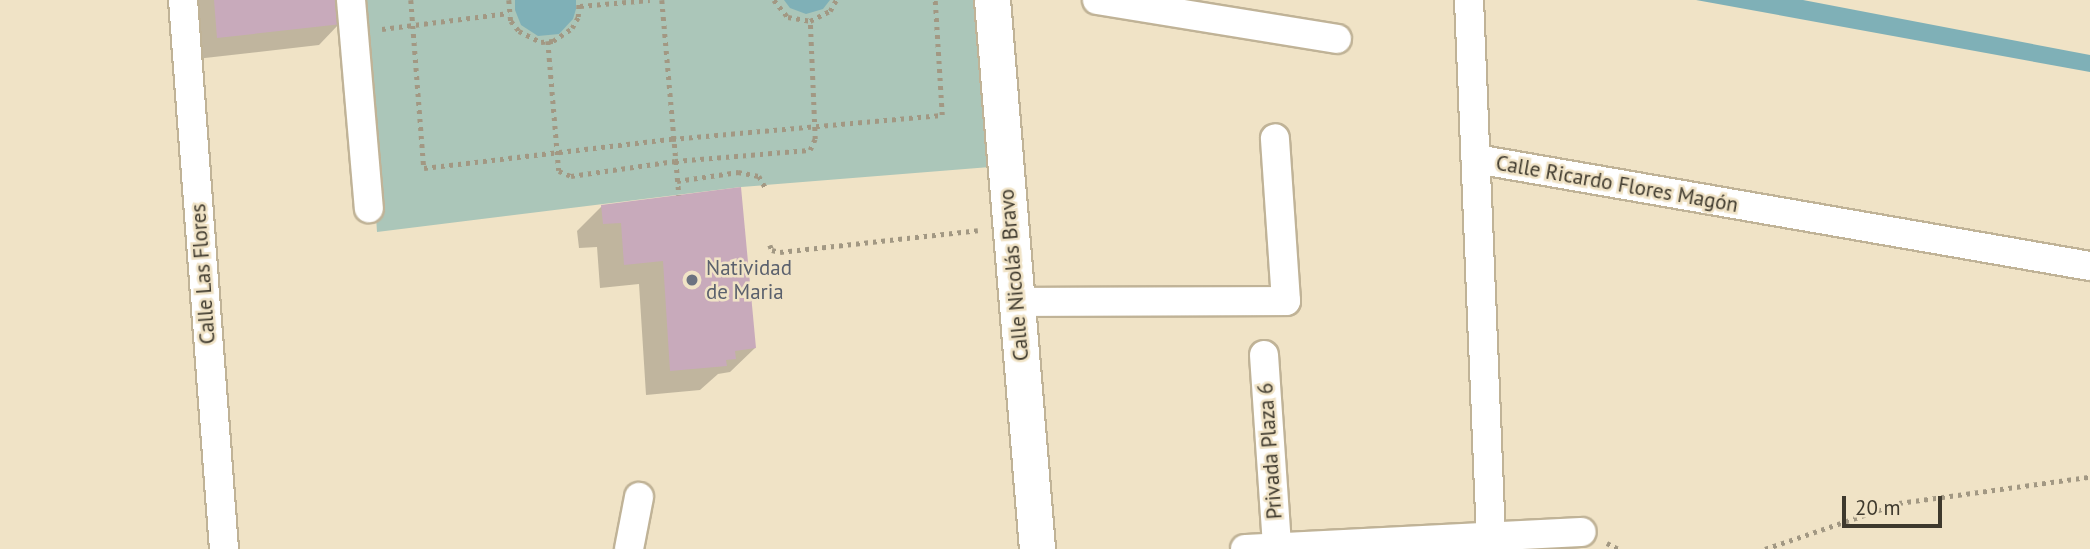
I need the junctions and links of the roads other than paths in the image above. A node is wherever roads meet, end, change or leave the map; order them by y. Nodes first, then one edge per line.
1 (183, 0) edge
2 (351, 0) edge
3 (992, 0) edge
4 (1097, 0) edge
5 (1469, 0) edge
6 (1337, 39) dead end
7 (1275, 138) dead end
8 (1476, 159) junction
9 (369, 208) dead end
10 (2090, 266) edge
11 (1017, 302) junction
12 (1264, 355) dead end
13 (639, 497) dead end
14 (1582, 532) dead end
15 (1491, 538) junction
16 (1277, 548) edge
17 (224, 549) edge
18 (629, 549) edge
19 (1037, 549) edge
20 (1245, 549) edge

1 - 17 street, Calle Las Flores
2 - 9 street
3 - 11 street, Calle Nicolás Bravo
4 - 6 street
5 - 8 street
7 - 11 street
8 - 10 street, Calle Ricardo Flores Magón
8 - 15 street, Calle Ricardo Flores Magón
11 - 19 street, Calle Nicolás Bravo
12 - 16 street, Privada Plaza 6
13 - 18 street
14 - 15 street
15 - 16 street
16 - 20 street

